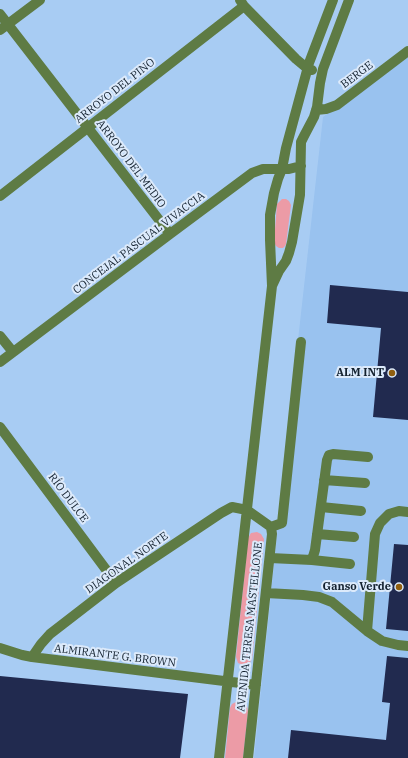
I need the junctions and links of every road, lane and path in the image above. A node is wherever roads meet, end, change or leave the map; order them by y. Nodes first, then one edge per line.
1 (40, 0) edge
2 (333, 0) edge
3 (349, 0) edge
4 (242, 3) edge
5 (0, 14) edge
6 (4, 27) edge
7 (408, 51) edge
8 (308, 69) junction
9 (323, 72) junction
10 (316, 110) junction
11 (88, 127) junction
12 (301, 166) junction
13 (282, 169) junction
14 (0, 196) edge
15 (170, 234) junction
16 (272, 286) junction
17 (0, 336) edge
18 (301, 342) dead end
19 (13, 352) junction
20 (0, 362) edge
21 (0, 427) edge
22 (368, 457) dead end
23 (324, 480) junction
24 (365, 483) dead end
25 (321, 507) junction
26 (247, 510) junction
27 (360, 511) dead end
28 (408, 512) edge
29 (271, 527) junction
30 (317, 534) junction
31 (354, 537) dead end
32 (270, 558) junction
33 (312, 560) junction
34 (350, 564) dead end
35 (116, 583) junction
36 (266, 593) junction
37 (367, 631) junction
38 (408, 646) edge
39 (0, 648) edge
40 (32, 657) junction
41 (227, 682) junction
42 (256, 685) junction
43 (219, 758) edge
44 (248, 758) edge

1 - 6 street
2 - 8 street, AVENIDA TERESA MASTELLONE
3 - 9 street, AVENIDA TERESA MASTELLONE
4 - 8 street
4 - 11 street, ARROYO DEL PINO
5 - 6 street, ARROYO DEL MEDIO
6 - 11 street, ARROYO DEL MEDIO
7 - 10 street, BERGE
8 - 9 street
8 - 13 street, AVENIDA TERESA MASTELLONE
9 - 10 street, AVENIDA TERESA MASTELLONE
10 - 12 street, AVENIDA TERESA MASTELLONE
11 - 14 street, ARROYO DEL PINO
11 - 15 street, ARROYO DEL MEDIO
12 - 13 street, CONCEJAL PASCUAL VIVACCIA
12 - 16 street, AVENIDA TERESA MASTELLONE
13 - 15 street, CONCEJAL PASCUAL VIVACCIA
13 - 16 street, AVENIDA TERESA MASTELLONE
15 - 19 street, CONCEJAL PASCUAL VIVACCIA
16 - 26 street, AVENIDA TERESA MASTELLONE
17 - 19 street
18 - 29 street
19 - 20 street, CONCEJAL PASCUAL VIVACCIA
21 - 35 street, RÍO DULCE
22 - 23 street
23 - 24 street
23 - 25 street
25 - 27 street
25 - 30 street
26 - 29 street
26 - 35 street, DIAGONAL NORTE
26 - 41 street, AVENIDA TERESA MASTELLONE
28 - 37 street
29 - 32 street, AVENIDA TERESA MASTELLONE
30 - 31 street
30 - 33 street
32 - 33 street
32 - 36 street, AVENIDA TERESA MASTELLONE
33 - 34 street
35 - 40 street, DIAGONAL NORTE
36 - 37 street
36 - 42 street, AVENIDA TERESA MASTELLONE
37 - 38 street
39 - 40 street, ALMIRANTE G. BROWN
40 - 41 street, ALMIRANTE G. BROWN
41 - 42 street, ALMIRANTE G. BROWN
41 - 43 street, AVENIDA TERESA MASTELLONE
42 - 44 street, AVENIDA TERESA MASTELLONE

